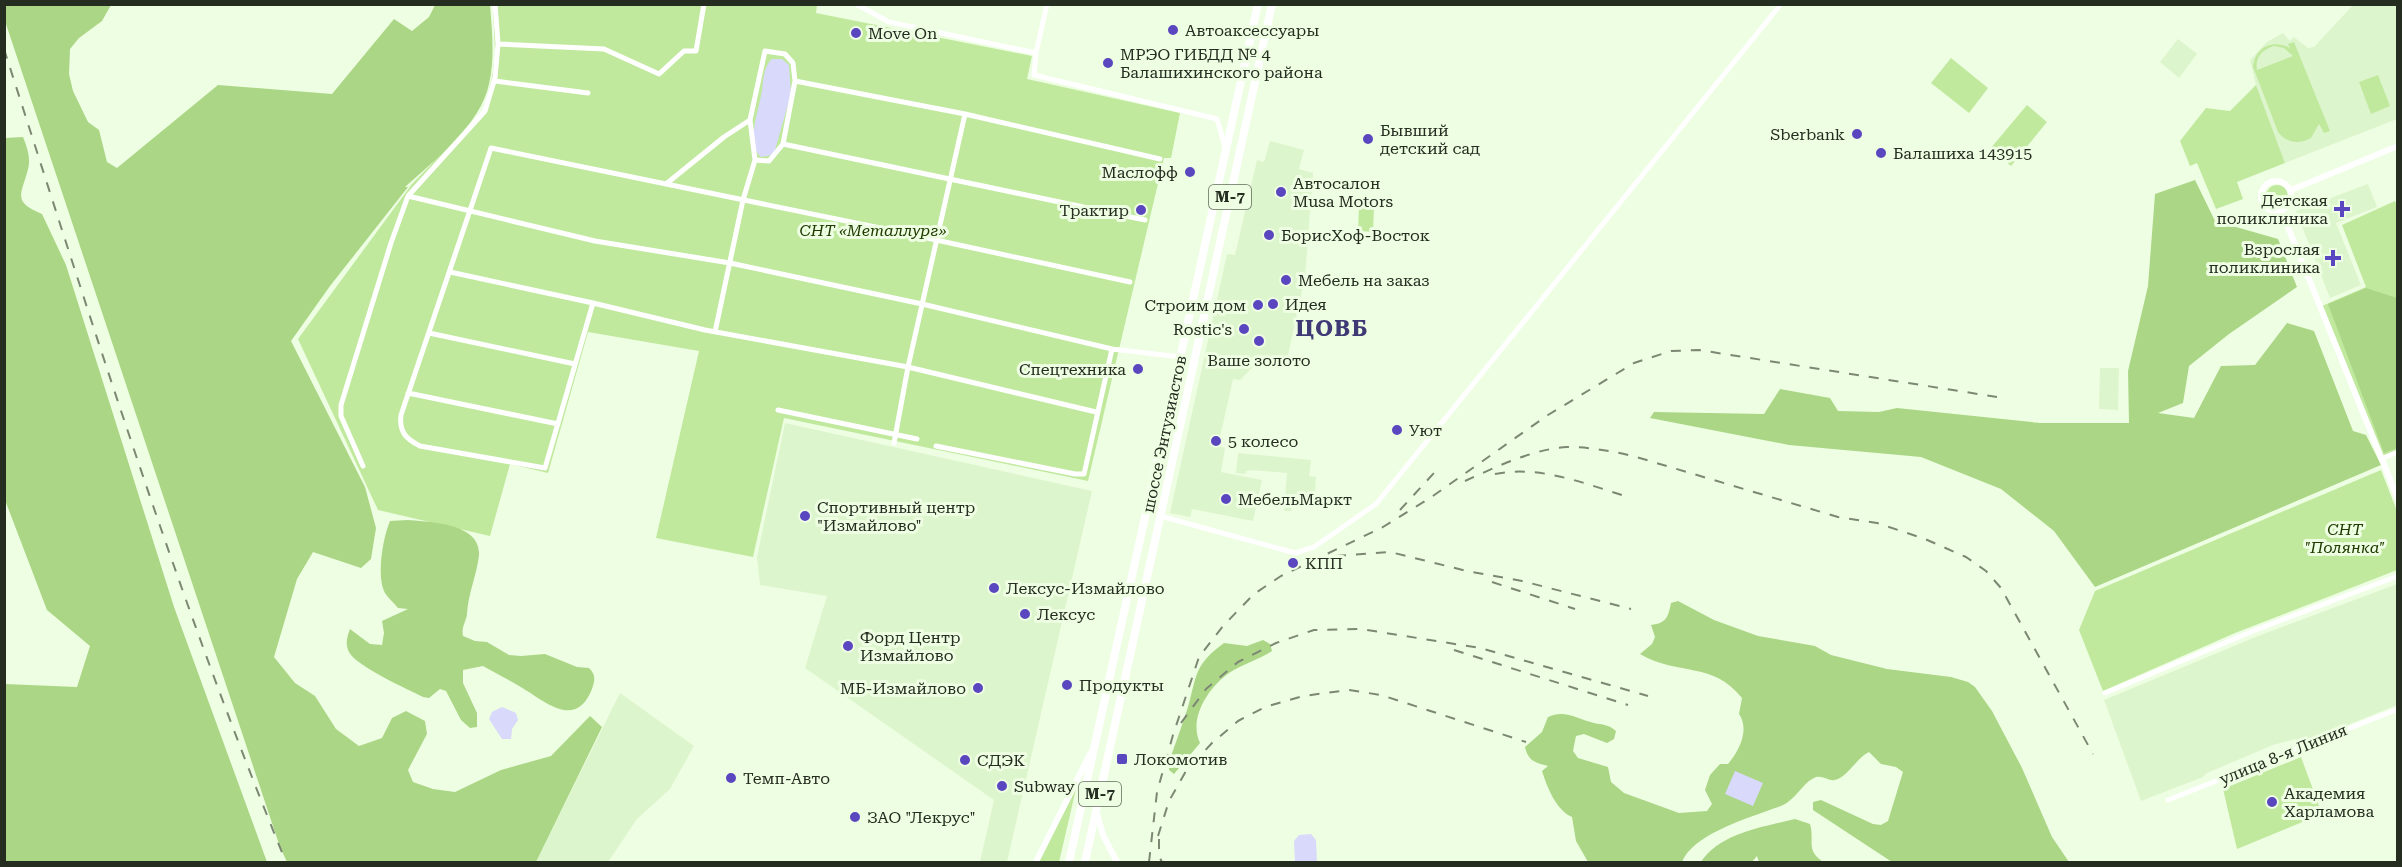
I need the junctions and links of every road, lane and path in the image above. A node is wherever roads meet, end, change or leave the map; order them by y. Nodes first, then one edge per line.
1 (495, 4) edge
2 (704, 4) edge
3 (856, 4) edge
4 (1047, 4) edge
5 (1258, 4) edge
6 (1272, 4) edge
7 (1781, 4) edge
8 (498, 44) junction
9 (1036, 53) junction
10 (495, 81) junction
11 (795, 81) junction
12 (588, 93) dead end
13 (965, 114) junction
14 (750, 120) junction
15 (783, 144) junction
16 (2397, 146) edge
17 (1226, 148) junction
18 (1160, 159) dead end
19 (755, 160) junction
20 (950, 178) junction
21 (666, 184) junction
22 (2290, 190) junction
23 (408, 196) junction
24 (743, 200) junction
25 (470, 210) junction
26 (2281, 210) junction
27 (1145, 220) dead end
28 (936, 240) junction
29 (730, 263) junction
30 (450, 272) junction
31 (1130, 282) dead end
32 (593, 303) junction
33 (922, 304) junction
34 (715, 332) junction
35 (429, 333) junction
36 (1112, 349) junction
37 (1181, 357) junction
38 (575, 364) junction
39 (908, 367) junction
40 (408, 393) junction
41 (778, 410) dead end
42 (1096, 412) junction
43 (558, 424) junction
44 (895, 435) junction
45 (917, 439) dead end
46 (894, 443) dead end
47 (936, 446) dead end
48 (2397, 452) edge
49 (2381, 459) junction
50 (363, 466) dead end
51 (2397, 499) edge
52 (1160, 516) junction
53 (2397, 576) edge
54 (2105, 693) dead end
55 (2397, 709) edge
56 (1096, 743) junction
57 (2169, 800) dead end
58 (1096, 811) junction
59 (1036, 862) edge
60 (1069, 862) edge
61 (1085, 862) edge
62 (1116, 862) edge

1 - 8 street
2 - 8 street
3 - 9 street
4 - 9 street
5 - 17 highway, шоссе Энтузиастов / М-7
6 - 52 highway, шоссе Энтузиастов / М-7
7 - 52 street
8 - 10 street
9 - 17 street
10 - 12 street
10 - 23 street
11 - 13 street
11 - 14 street
11 - 15 street
13 - 18 street
13 - 20 street
14 - 19 street
14 - 21 street
15 - 19 street
15 - 20 street
16 - 22 street
17 - 37 highway, шоссе Энтузиастов / М-7
19 - 24 street
20 - 27 street
20 - 28 street
21 - 24 street
21 - 25 street
22 - 26 street
22 - 26 street
23 - 25 street
23 - 50 street
24 - 28 street
24 - 29 street
25 - 29 street
25 - 30 street
26 - 49 street
28 - 31 street
28 - 33 street
29 - 33 street
29 - 34 street
30 - 32 street
30 - 35 street
32 - 34 street
32 - 38 street
33 - 36 street
33 - 39 street
34 - 39 street
35 - 38 street
35 - 40 street
36 - 37 street
36 - 42 street
37 - 56 highway, шоссе Энтузиастов / М-7
38 - 43 street
39 - 42 street
39 - 44 street
40 - 43 street
40 - 43 street
41 - 44 street
42 - 47 street
44 - 45 street
44 - 46 street
48 - 49 street
49 - 51 street
52 - 58 highway, шоссе Энтузиастов / М-7
53 - 54 street
55 - 57 street, улица 8-я Линия
56 - 59 street
56 - 60 highway, шоссе Энтузиастов / М-7
58 - 61 highway, шоссе Энтузиастов / М-7
58 - 62 street

